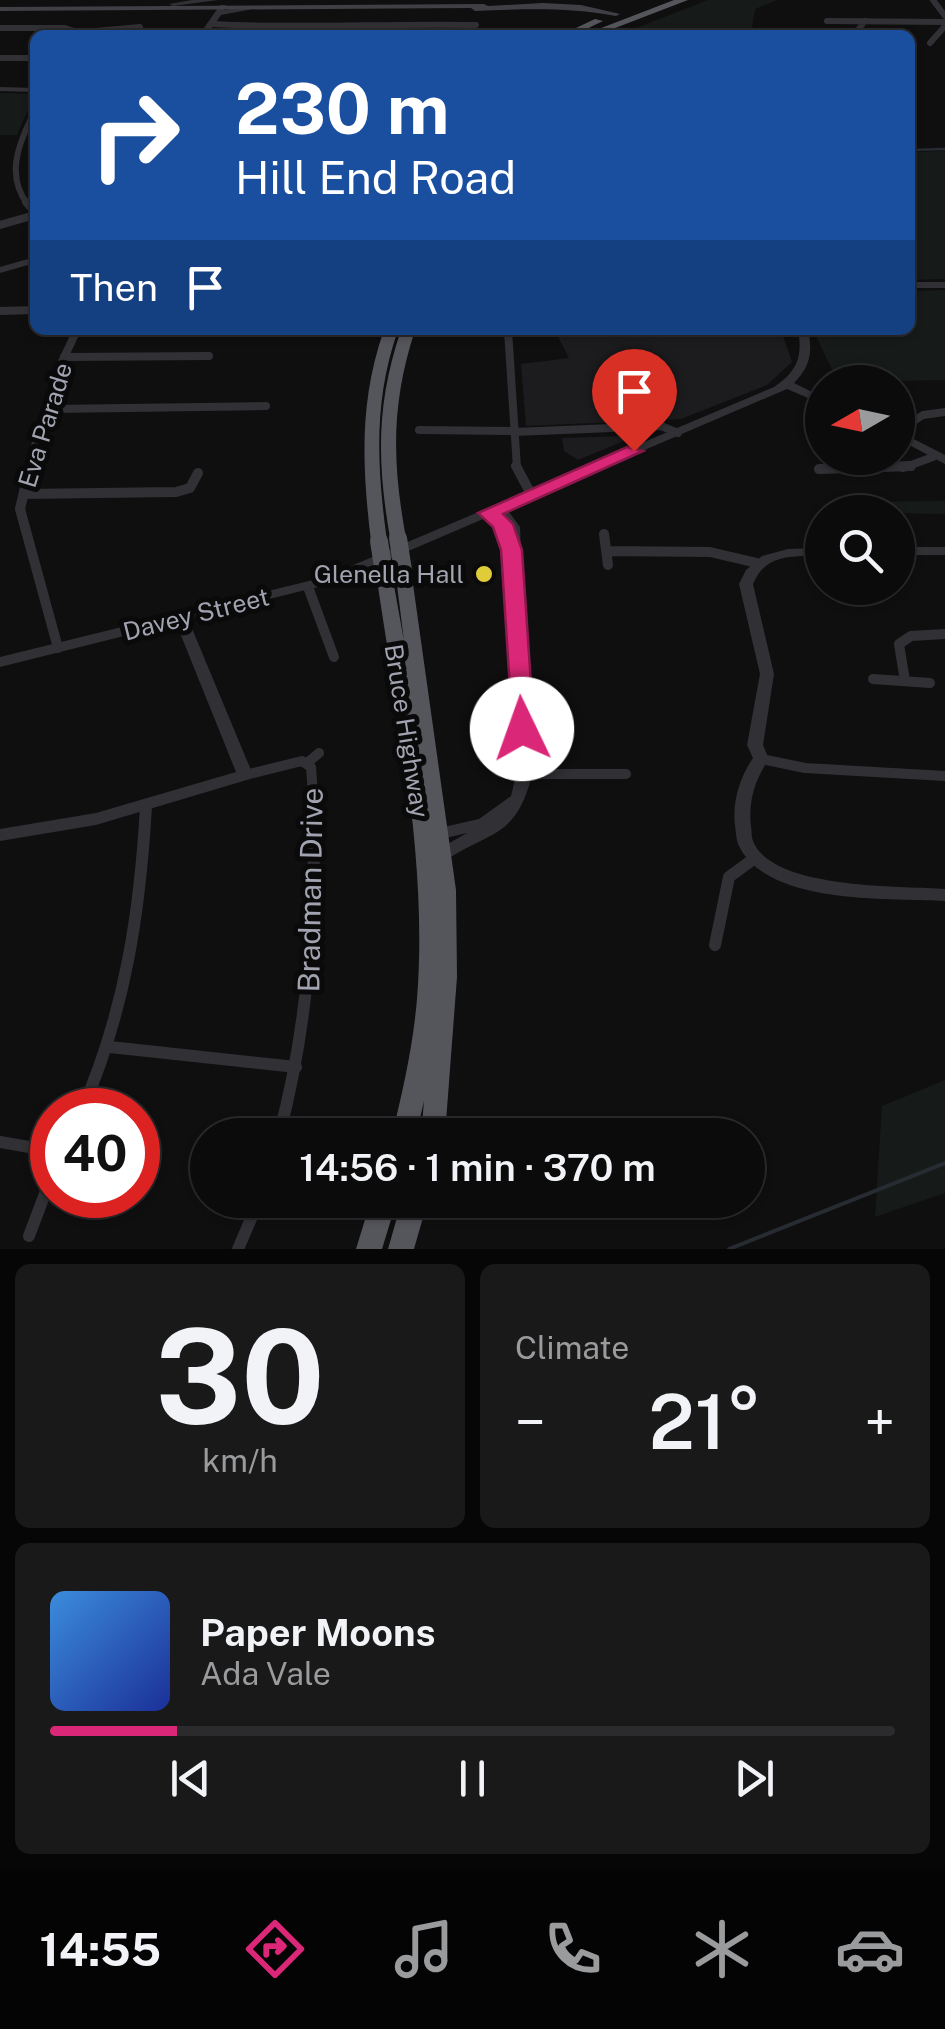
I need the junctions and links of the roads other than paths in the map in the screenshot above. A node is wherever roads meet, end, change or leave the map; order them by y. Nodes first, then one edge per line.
1 (471, 0) edge
2 (542, 0) edge
3 (657, 0) edge
4 (670, 0) edge
5 (684, 0) edge
6 (934, 0) edge
7 (242, 2) edge
8 (423, 4) junction
9 (491, 4) edge
10 (0, 7) edge
11 (219, 7) edge
12 (592, 9) junction
13 (621, 14) junction
14 (827, 21) dead end
15 (865, 21) junction
16 (945, 22) edge
17 (476, 25) dead end
18 (430, 26) junction
19 (140, 27) dead end
20 (0, 28) edge
21 (30, 30) edge
22 (117, 30) edge
23 (205, 30) edge
24 (286, 30) edge
25 (312, 30) edge
26 (430, 30) edge
27 (579, 30) edge
28 (581, 30) edge
29 (602, 30) edge
30 (858, 30) edge
31 (930, 42) dead end
32 (0, 58) edge
33 (30, 58) edge
34 (0, 90) edge
35 (30, 90) edge
36 (30, 120) edge
37 (0, 154) edge
38 (14, 154) junction
39 (30, 208) edge
40 (30, 216) edge
41 (0, 225) edge
42 (30, 261) edge
43 (0, 270) edge
44 (945, 284) edge
45 (915, 285) edge
46 (30, 310) edge
47 (0, 311) edge
48 (75, 335) edge
49 (389, 335) edge
50 (406, 335) edge
51 (508, 335) edge
52 (803, 335) edge
53 (209, 356) dead end
54 (64, 357) junction
55 (790, 382) junction
56 (805, 390) edge
57 (266, 406) dead end
58 (52, 409) junction
59 (945, 412) edge
60 (915, 421) edge
61 (420, 430) dead end
62 (514, 432) junction
63 (678, 433) junction
64 (915, 443) edge
65 (939, 458) edge
66 (915, 465) edge
67 (198, 473) dead end
68 (24, 494) junction
69 (531, 494) junction
70 (494, 510) junction
71 (604, 534) dead end
72 (945, 550) edge
73 (606, 551) junction
74 (915, 551) edge
75 (805, 553) edge
76 (756, 563) junction
77 (608, 564) dead end
78 (394, 578) junction
79 (308, 587) junction
80 (181, 618) junction
81 (945, 634) edge
82 (58, 648) junction
83 (334, 657) dead end
84 (0, 662) edge
85 (873, 680) dead end
86 (904, 681) junction
87 (930, 683) dead end
88 (320, 753) dead end
89 (761, 759) junction
90 (307, 763) junction
91 (626, 774) dead end
92 (246, 775) junction
93 (945, 776) edge
94 (522, 781) junction
95 (146, 806) junction
96 (0, 835) edge
97 (437, 849) junction
98 (755, 858) junction
99 (945, 894) edge
100 (715, 945) dead end
101 (110, 1047) junction
102 (296, 1067) junction
103 (92, 1088) edge
104 (283, 1118) edge
105 (409, 1118) edge
106 (434, 1118) edge
107 (0, 1142) edge
108 (30, 1147) edge
109 (35, 1218) edge
110 (251, 1218) edge
111 (378, 1218) edge
112 (410, 1218) edge
113 (28, 1236) dead end
114 (238, 1249) edge
115 (369, 1249) edge
116 (401, 1249) edge

1 - 7 main road
1 - 9 main road
2 - 13 main road
3 - 13 highway
4 - 13 highway
5 - 29 highway
6 - 16 street
7 - 11 main road
8 - 9 main road
8 - 11 main road
8 - 12 main road
9 - 12 main road
10 - 11 main road
10 - 11 main road
11 - 23 street
11 - 24 street
12 - 13 main road
12 - 27 main road
13 - 28 highway
14 - 15 street
15 - 16 street
15 - 30 street
16 - 31 street
17 - 18 street
18 - 25 street
18 - 26 street
19 - 22 street
20 - 21 street
32 - 33 street
34 - 35 street
36 - 38 street
37 - 38 street
38 - 39 street
40 - 41 street
42 - 43 street
44 - 45 street
46 - 47 street
48 - 54 street, Eva Parade
49 - 78 highway, Bruce Highway, bridge
50 - 78 highway, Bruce Highway, bridge
51 - 62 street
52 - 55 street
53 - 54 street
54 - 58 street, Eva Parade
55 - 56 street
55 - 63 street, Davey Street
57 - 58 street
58 - 68 street, Eva Parade
59 - 60 street
61 - 62 street
62 - 63 street
62 - 69 street
63 - 69 street, Davey Street
64 - 65 street
65 - 66 street
67 - 68 street
68 - 82 street, Eva Parade
69 - 70 street, Davey Street
70 - 79 street, Davey Street
70 - 94 street
71 - 73 street
72 - 74 street
73 - 76 street
73 - 77 street
75 - 76 street
76 - 89 street
78 - 97 highway, Bruce Highway
78 - 97 highway, Bruce Highway
79 - 80 street, Davey Street
79 - 83 street
80 - 82 street, Davey Street
80 - 92 street
81 - 86 street
82 - 84 street, Davey Street
85 - 86 street
86 - 87 street
88 - 90 street, Bradman Drive
89 - 93 street
89 - 98 street
90 - 92 street, Bradman Drive
90 - 102 street, Bradman Drive
91 - 94 street
92 - 95 street, Bradman Drive
94 - 97 street
95 - 96 street, Bradman Drive
95 - 101 street
97 - 105 highway, Bruce Highway
97 - 106 highway, Bruce Highway
98 - 99 street
98 - 100 street
101 - 102 street
101 - 103 street
102 - 104 street, Bradman Drive
107 - 108 street
109 - 113 street
110 - 114 street
111 - 115 highway
112 - 116 highway

